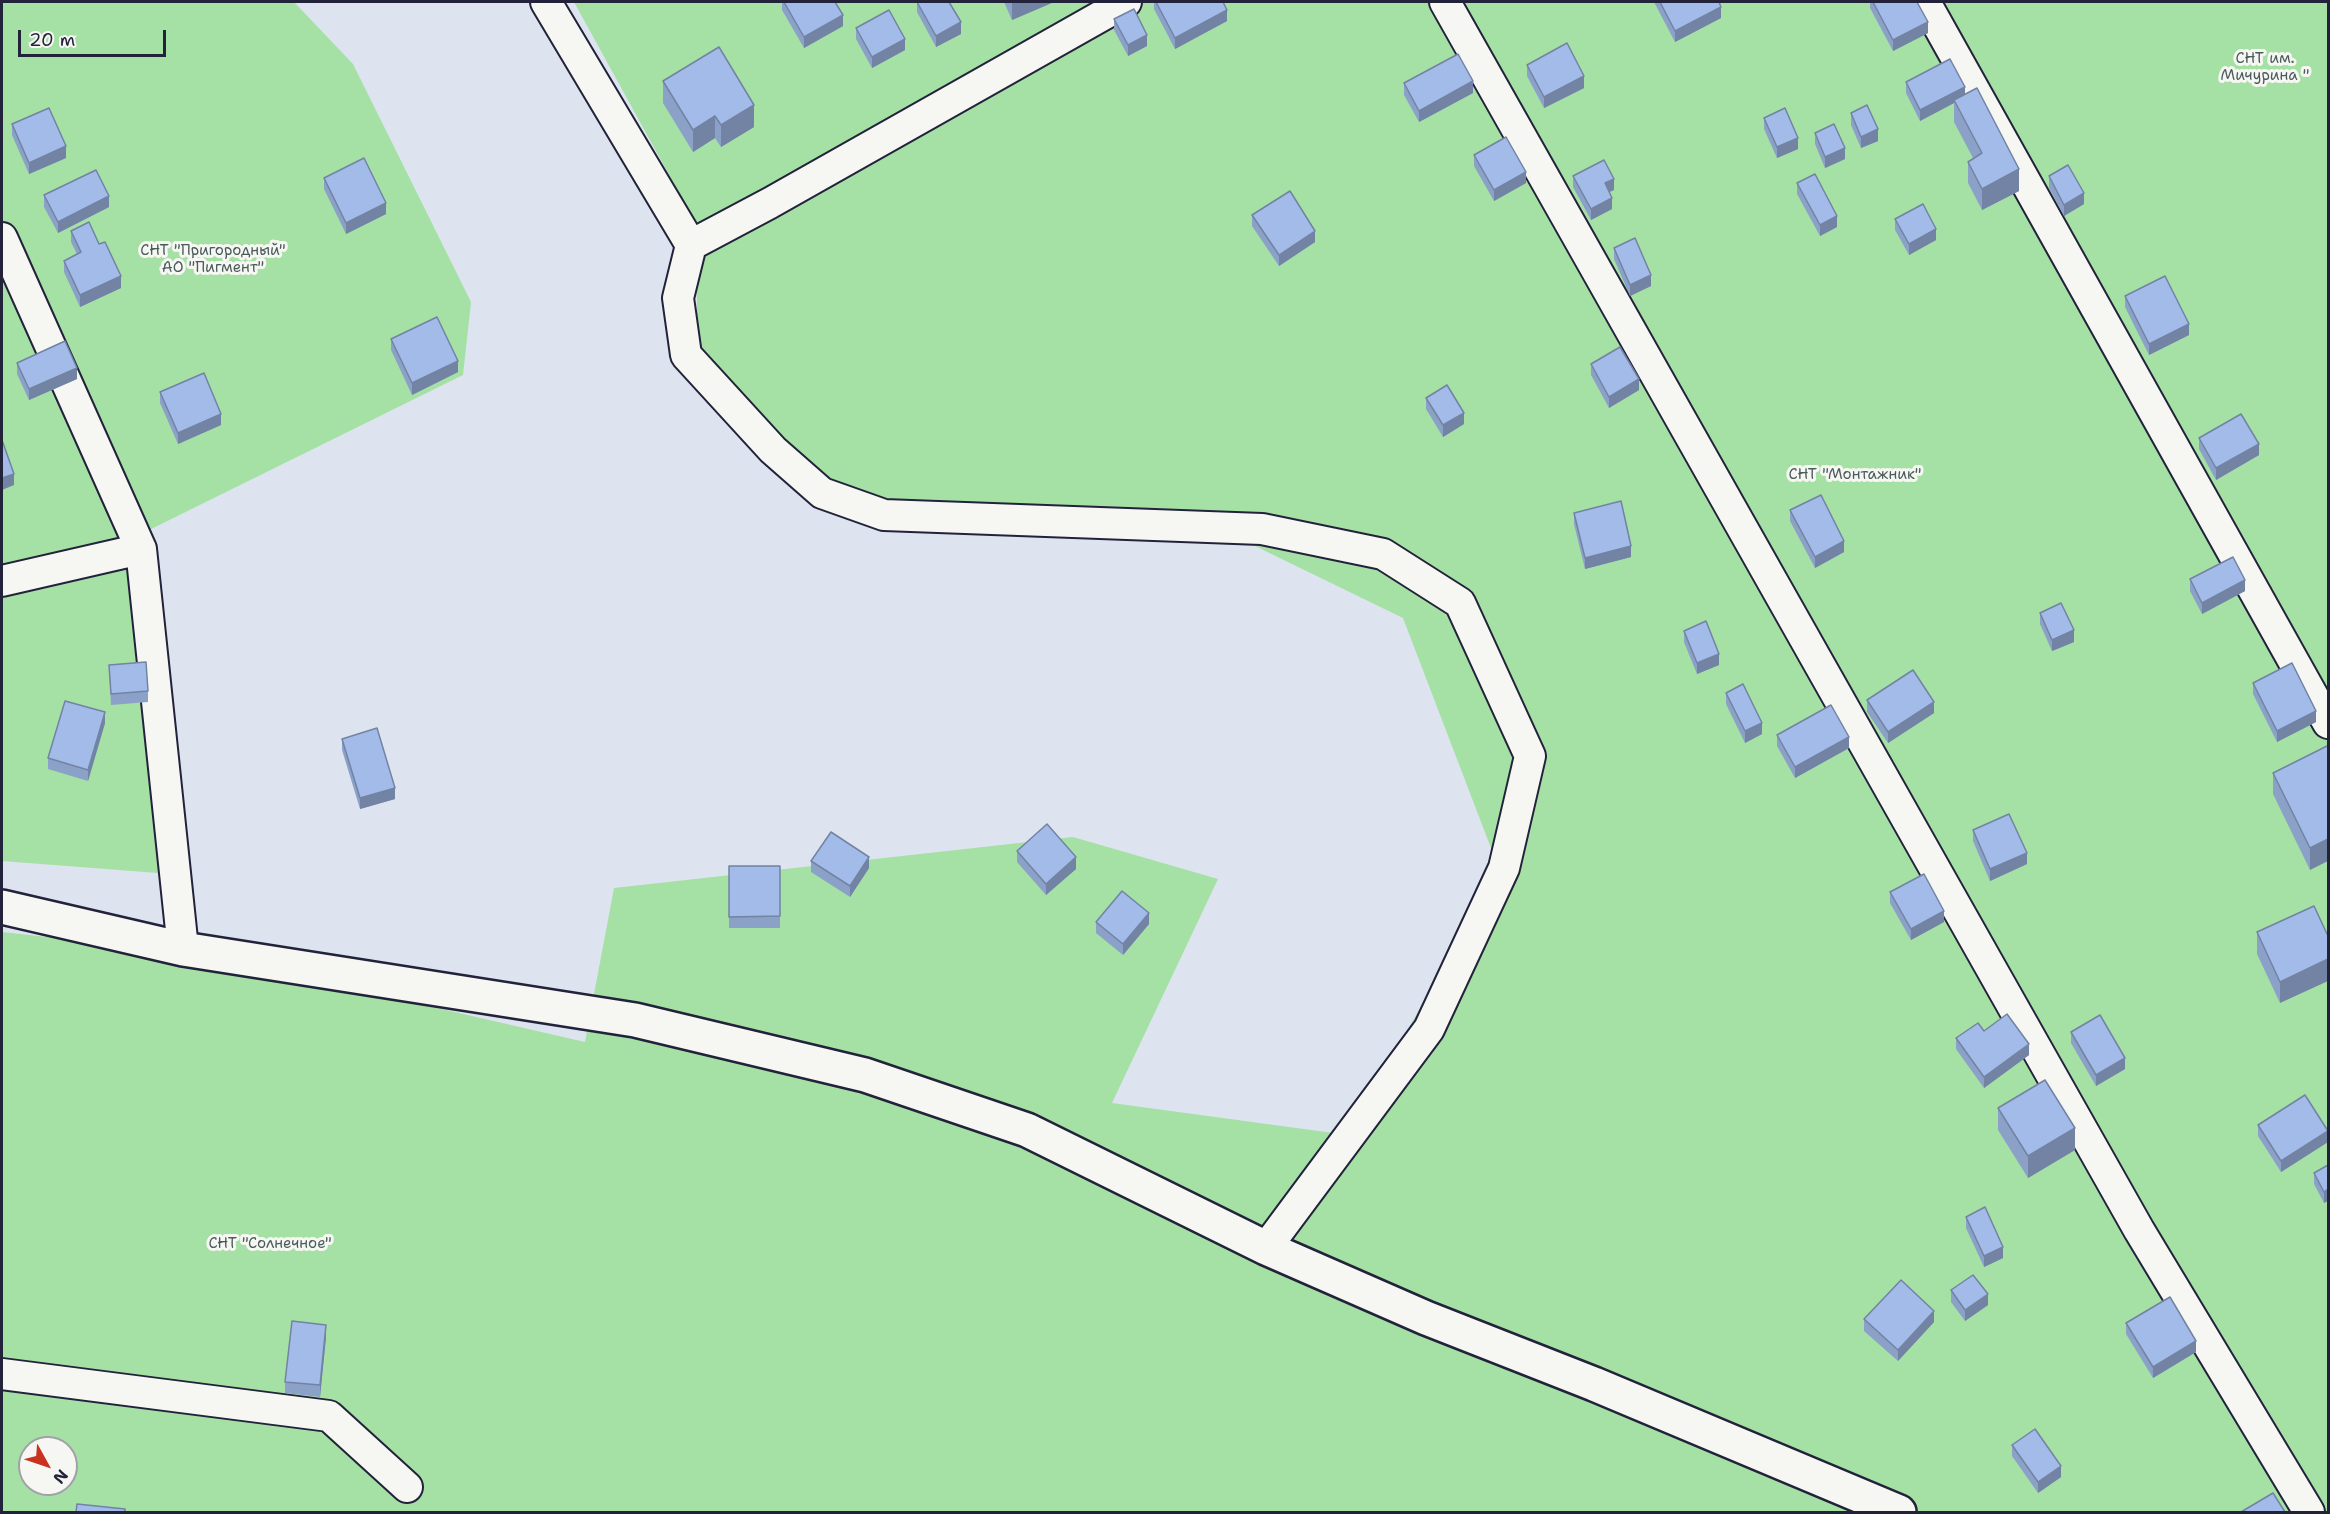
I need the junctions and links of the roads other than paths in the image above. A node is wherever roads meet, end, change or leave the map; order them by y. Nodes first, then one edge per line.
1 (546, 2) edge
2 (1126, 2) edge
3 (1445, 2) edge
4 (1925, 2) edge
5 (2, 238) edge
6 (691, 245) junction
7 (141, 549) junction
8 (2, 581) edge
9 (2328, 723) edge
10 (2, 907) edge
11 (183, 949) junction
12 (1266, 1248) junction
13 (2, 1374) edge
14 (407, 1487) dead end
15 (1899, 1512) edge
16 (2309, 1512) edge

1 - 6 lane
2 - 6 lane
3 - 16 lane
4 - 9 lane
5 - 7 lane
6 - 12 lane
7 - 8 lane
7 - 11 lane
10 - 11 street
11 - 12 street
12 - 15 street
13 - 14 lane

